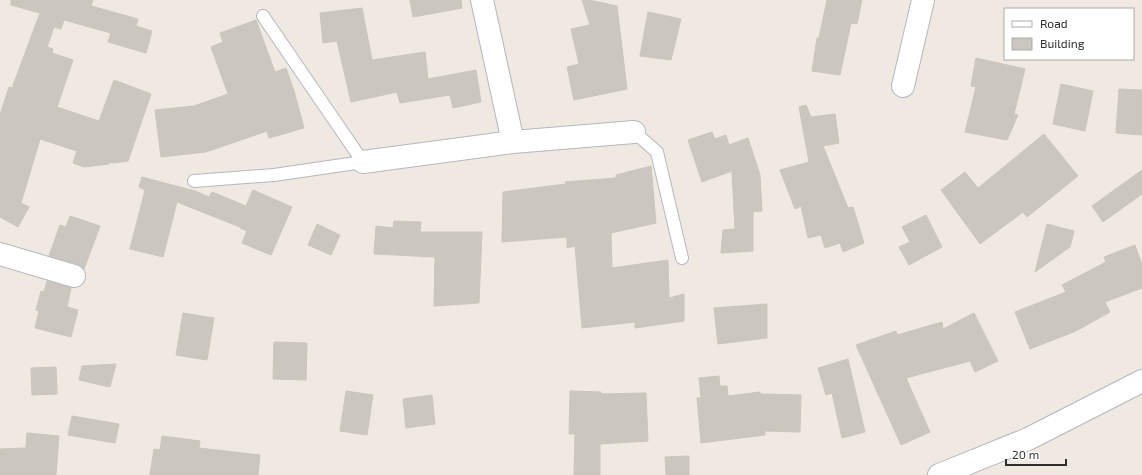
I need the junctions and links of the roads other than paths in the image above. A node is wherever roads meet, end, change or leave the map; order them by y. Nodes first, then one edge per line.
1 (482, 0) edge
2 (923, 0) edge
3 (263, 16) dead end
4 (903, 86) dead end
5 (634, 132) joint
6 (513, 142) junction
7 (363, 162) junction
8 (194, 181) dead end
9 (0, 254) edge
10 (682, 258) dead end
11 (74, 276) dead end
12 (1142, 381) edge
13 (939, 475) edge

1 - 6 street
2 - 4 street
3 - 7 lane
5 - 6 street
5 - 10 lane
6 - 7 street
7 - 8 lane
9 - 11 street
12 - 13 street

